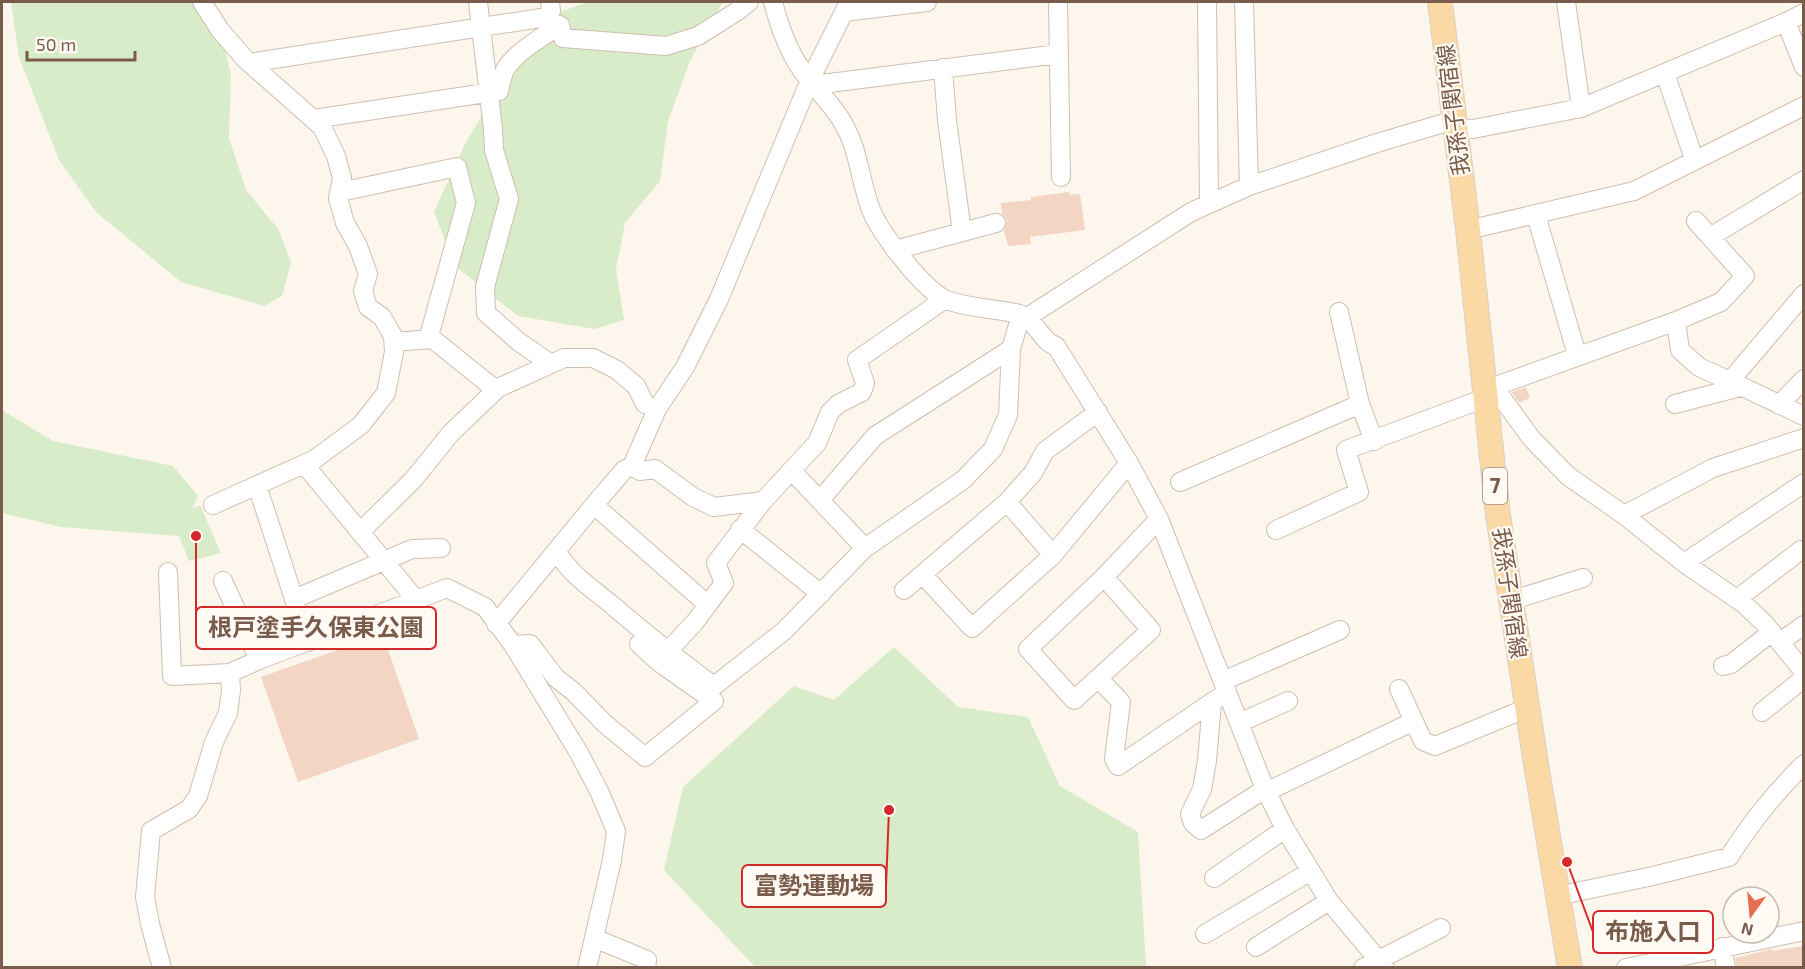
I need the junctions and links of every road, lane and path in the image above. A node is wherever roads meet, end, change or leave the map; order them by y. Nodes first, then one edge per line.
1 (208, 2) edge
2 (478, 2) edge
3 (550, 2) edge
4 (749, 2) edge
5 (773, 2) edge
6 (927, 2) edge
7 (1058, 2) edge
8 (1207, 2) edge
9 (1244, 2) edge
10 (1440, 2) edge
11 (1566, 2) edge
12 (847, 7) edge
13 (1803, 13) edge
14 (1786, 22) junction
15 (481, 27) junction
16 (1058, 54) junction
17 (249, 63) junction
18 (1803, 67) edge
19 (943, 68) junction
20 (1665, 73) junction
21 (812, 83) junction
22 (489, 92) junction
23 (1803, 106) edge
24 (1581, 108) junction
25 (314, 119) junction
26 (1454, 124) junction
27 (1694, 159) junction
28 (1062, 177) dead end
29 (1803, 180) edge
30 (1249, 186) junction
31 (340, 192) junction
32 (1209, 204) junction
33 (1536, 215) junction
34 (1696, 221) dead end
35 (996, 223) dead end
36 (1468, 230) junction
37 (962, 232) junction
38 (1710, 237) junction
39 (895, 250) junction
40 (1803, 294) edge
41 (945, 299) junction
42 (1339, 312) dead end
43 (1024, 316) junction
44 (1676, 321) junction
45 (432, 339) junction
46 (394, 342) junction
47 (1011, 349) junction
48 (1577, 355) junction
49 (551, 364) junction
50 (1803, 379) edge
51 (1735, 384) junction
52 (496, 390) junction
53 (1488, 391) junction
54 (1360, 404) junction
55 (1675, 404) dead end
56 (1779, 405) junction
57 (657, 409) junction
58 (1098, 412) junction
59 (1803, 416) edge
60 (1803, 438) edge
61 (1374, 441) junction
62 (1129, 463) junction
63 (304, 464) junction
64 (632, 466) junction
65 (792, 471) junction
66 (1180, 482) dead end
67 (1803, 483) edge
68 (257, 485) junction
69 (820, 500) junction
70 (763, 501) junction
71 (1007, 502) junction
72 (213, 505) dead end
73 (594, 505) junction
74 (1624, 515) junction
75 (1159, 519) junction
76 (740, 530) junction
77 (1275, 530) dead end
78 (361, 531) junction
79 (441, 548) dead end
80 (865, 548) junction
81 (1801, 550) dead end
82 (1053, 555) junction
83 (552, 556) junction
84 (385, 561) junction
85 (1684, 563) junction
86 (168, 572) dead end
87 (923, 575) junction
88 (1104, 577) junction
89 (1583, 578) dead end
90 (223, 582) dead end
91 (904, 590) dead end
92 (821, 594) junction
93 (294, 599) junction
94 (1737, 599) junction
95 (417, 601) junction
96 (1510, 601) junction
97 (707, 604) junction
98 (496, 624) junction
99 (1803, 625) edge
100 (1340, 630) dead end
101 (1776, 637) junction
102 (308, 642) junction
103 (513, 645) junction
104 (667, 652) junction
105 (259, 660) junction
106 (1723, 666) dead end
107 (1803, 672) edge
108 (230, 674) junction
109 (1098, 678) junction
110 (1803, 678) edge
111 (1399, 689) dead end
112 (1221, 692) junction
113 (1288, 701) dead end
114 (1527, 708) junction
115 (1762, 712) dead end
116 (1414, 721) junction
117 (1239, 723) junction
118 (1803, 764) edge
119 (1266, 790) junction
120 (1285, 829) junction
121 (1311, 871) junction
122 (1214, 878) dead end
123 (1557, 896) junction
124 (1329, 901) junction
125 (1441, 927) dead end
126 (1803, 931) edge
127 (1205, 934) dead end
128 (594, 938) junction
129 (1256, 947) dead end
130 (1722, 947) junction
131 (1375, 965) edge
132 (162, 968) edge
133 (587, 968) edge
134 (646, 968) edge
135 (1570, 968) edge
136 (1626, 968) edge
137 (1726, 968) edge

1 - 17 street
2 - 15 street
3 - 15 street
4 - 22 street
5 - 21 street
6 - 12 street
7 - 16 street
8 - 32 street
9 - 30 street
10 - 26 main road, 我孫子関宿線 / 7
11 - 24 street
12 - 21 street
13 - 14 street
14 - 18 street
14 - 20 street
15 - 17 street
15 - 22 street
16 - 19 street
16 - 28 street
17 - 25 street
19 - 21 street
19 - 37 street
20 - 24 street
20 - 27 street
21 - 39 street
21 - 57 street
22 - 25 street
22 - 49 street
23 - 27 street
24 - 26 street
25 - 31 street
26 - 30 street
26 - 36 main road, 我孫子関宿線 / 7
27 - 33 street
29 - 38 street
30 - 32 street
31 - 45 street
31 - 46 street
32 - 43 street
33 - 36 street
33 - 48 street
34 - 38 street
35 - 37 street
36 - 53 main road, 我孫子関宿線 / 7
37 - 39 street
38 - 44 street
39 - 41 street
40 - 51 street
41 - 43 street
41 - 65 street
42 - 54 street
43 - 47 street
43 - 58 street
44 - 48 street
44 - 51 street
45 - 46 street
45 - 52 street
46 - 63 street
47 - 69 street
47 - 80 street
48 - 53 street
49 - 52 street
49 - 57 street
50 - 56 street
51 - 55 street
51 - 56 street
52 - 78 street
53 - 61 street
53 - 74 street
53 - 96 main road, 我孫子関宿線 / 7
54 - 61 street
54 - 66 street
56 - 59 street
57 - 64 street
58 - 62 street
58 - 71 street
60 - 74 street
61 - 77 street
62 - 75 street
62 - 82 street
63 - 68 street
63 - 78 street
64 - 70 street
64 - 73 street
65 - 69 street
65 - 70 street
67 - 85 street
68 - 72 street
68 - 93 street
69 - 80 street
70 - 76 street
71 - 82 street
71 - 87 street
73 - 83 street
73 - 97 street
74 - 85 street
75 - 88 street
75 - 112 street
76 - 92 street
76 - 97 street
78 - 84 street
79 - 84 street
80 - 92 street
81 - 94 street
82 - 87 street
83 - 98 street
83 - 103 street
83 - 104 street
84 - 93 street
84 - 95 street
85 - 94 street
86 - 108 street
87 - 91 street
88 - 109 street
88 - 109 street
89 - 96 street
90 - 105 street
92 - 104 street
93 - 102 street
94 - 101 street
95 - 98 street
95 - 102 street
96 - 114 main road, 我孫子関宿線 / 7
97 - 104 street
98 - 103 street
99 - 101 street
100 - 112 street
101 - 106 street
101 - 107 street
102 - 105 street
103 - 128 street
105 - 108 street
108 - 132 street
109 - 112 street
110 - 115 street
111 - 116 street
112 - 117 street
112 - 119 street
113 - 117 street
114 - 116 street
114 - 123 main road, 我孫子関宿線 / 7
116 - 119 street
117 - 119 street
118 - 123 street
119 - 120 street
120 - 121 street
120 - 122 street
121 - 124 street
121 - 127 street
123 - 135 main road, 我孫子関宿線 / 7
124 - 129 street
124 - 131 street
125 - 131 street
126 - 130 street
128 - 133 street
128 - 134 street
130 - 136 street
130 - 137 street

